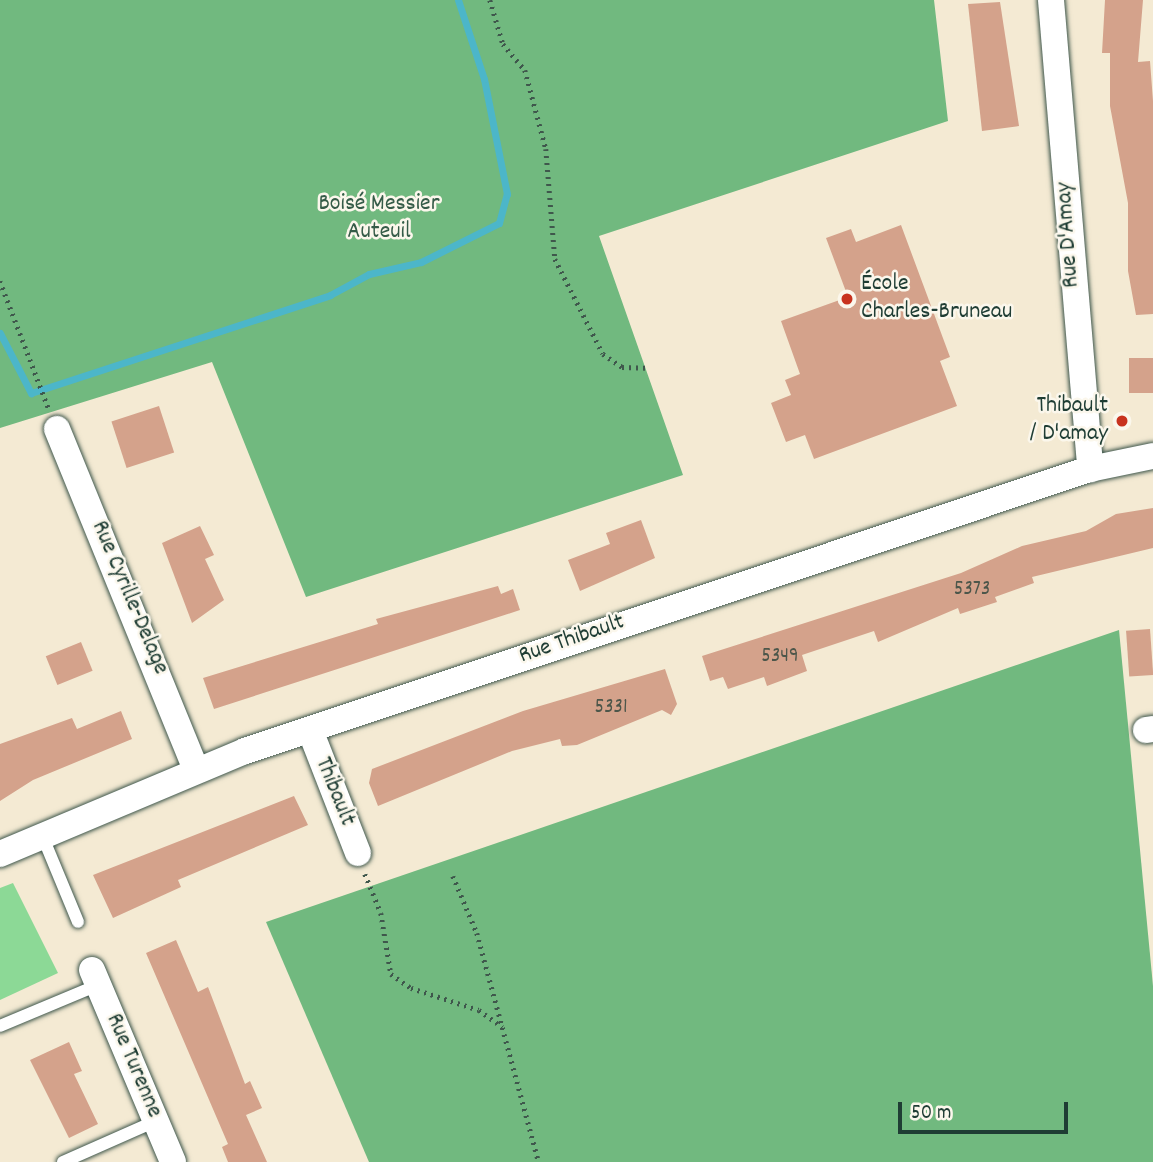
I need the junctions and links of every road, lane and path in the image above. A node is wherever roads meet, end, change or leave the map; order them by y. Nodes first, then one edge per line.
1 (490, 0) edge
2 (1051, 0) edge
3 (0, 281) edge
4 (646, 368) dead end
5 (57, 429) joint
6 (1153, 456) edge
7 (1090, 469) junction
8 (310, 730) junction
9 (196, 769) junction
10 (42, 835) junction
11 (0, 853) edge
12 (358, 853) joint
13 (453, 876) dead end
14 (78, 922) dead end
15 (95, 978) joint
16 (0, 1026) edge
17 (503, 1028) junction
18 (156, 1121) junction
19 (63, 1162) edge
20 (173, 1162) edge
21 (539, 1162) edge

1 - 4 path
2 - 7 street, Rue D'Amay
3 - 5 path
5 - 9 street, Rue Cyrille-Delage
6 - 7 street, Rue Thibault
7 - 8 street, Rue Thibault
8 - 9 street, Rue Thibault
8 - 12 street, Thibault
9 - 10 street, Rue Thibault
10 - 11 street, Rue Thibault
10 - 14 lane
12 - 17 path
13 - 17 path
15 - 16 lane
15 - 18 street, Rue Turenne
17 - 21 path
18 - 19 lane
18 - 20 street, Rue Turenne

